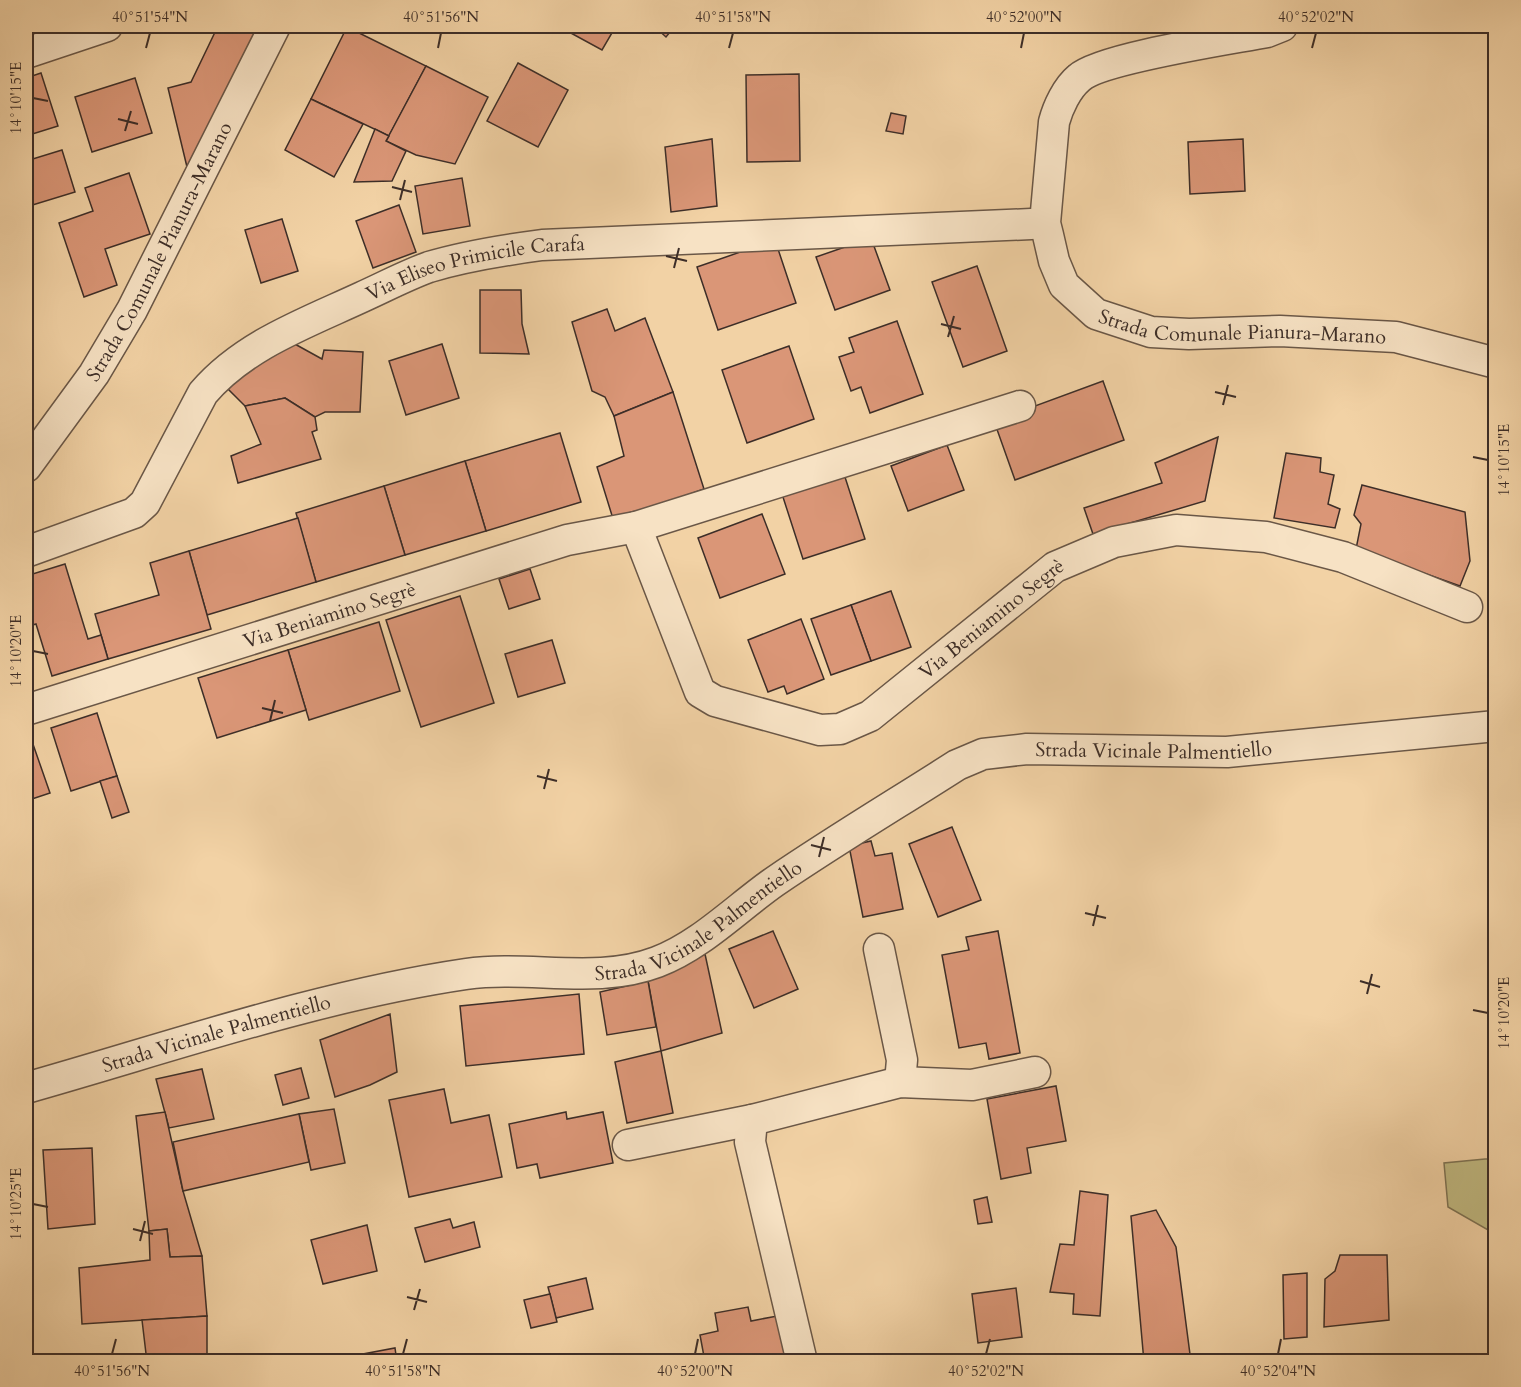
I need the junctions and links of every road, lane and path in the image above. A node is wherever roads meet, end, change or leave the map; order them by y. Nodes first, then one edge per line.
1 (107, 26) edge
2 (275, 26) edge
3 (1282, 26) edge
4 (26, 53) edge
5 (1031, 224) dead end
6 (1496, 363) edge
7 (1020, 406) dead end
8 (26, 466) edge
9 (636, 527) junction
10 (26, 552) edge
11 (1467, 607) dead end
12 (26, 710) edge
13 (1496, 726) edge
14 (879, 949) dead end
15 (1035, 1072) dead end
16 (900, 1082) junction
17 (26, 1088) edge
18 (752, 1120) junction
19 (628, 1145) dead end
20 (802, 1362) edge

1 - 4 street
2 - 8 street, Strada Comunale Pianura-Marano
3 - 6 street, Strada Comunale Pianura-Marano
5 - 10 street, Via Eliseo Primicile Carafa
7 - 9 street, Via Beniamino Segrè
9 - 11 street, Via Beniamino Segrè
9 - 12 street, Via Beniamino Segrè
13 - 17 street, Strada Vicinale Palmentiello
14 - 16 street
15 - 16 street
16 - 18 street
18 - 19 street
18 - 20 street

